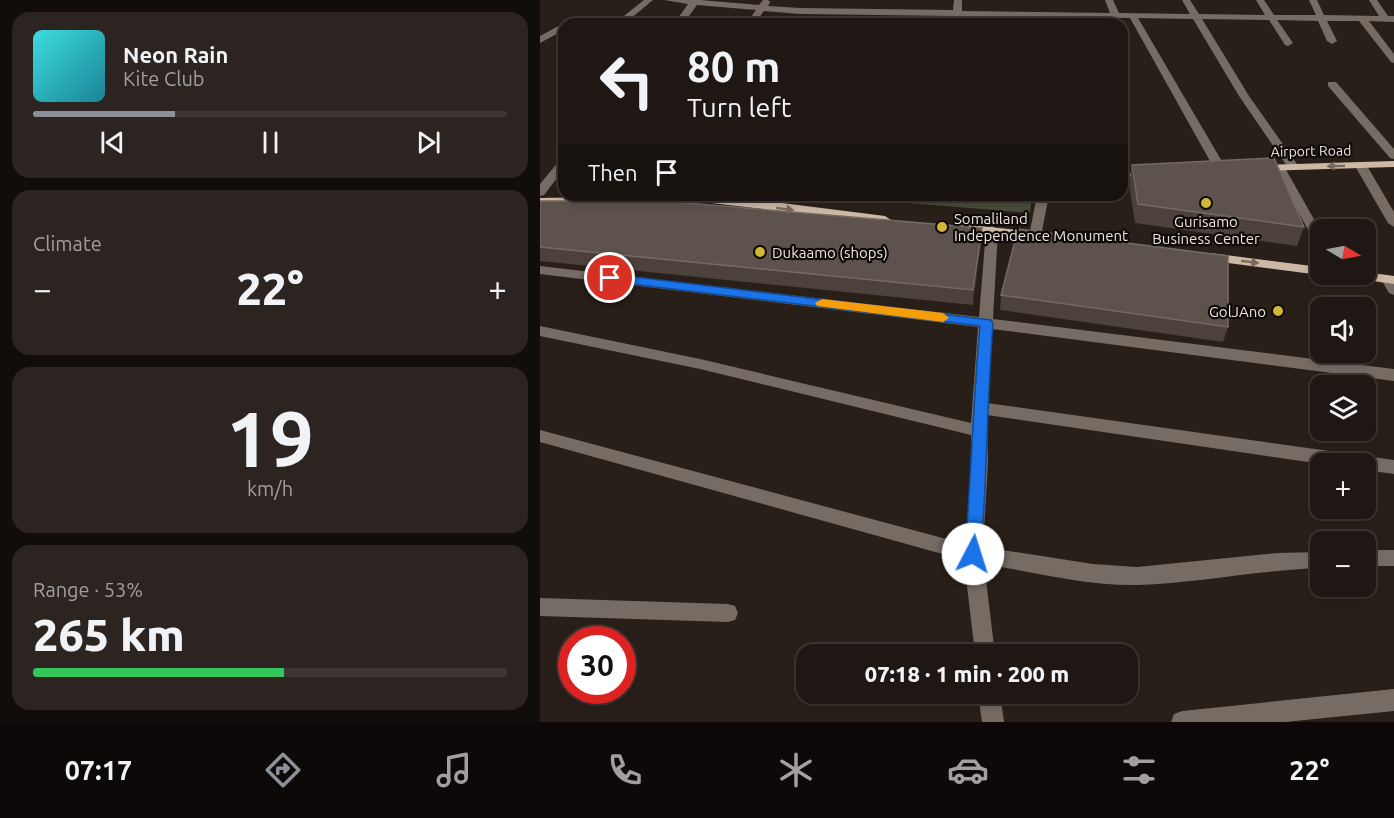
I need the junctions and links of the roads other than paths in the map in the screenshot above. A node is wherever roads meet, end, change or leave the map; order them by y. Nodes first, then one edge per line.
1 (649, 0) edge
2 (668, 0) edge
3 (768, 0) edge
4 (893, 0) edge
5 (958, 0) edge
6 (1109, 0) edge
7 (1186, 0) edge
8 (1260, 0) edge
9 (1313, 0) edge
10 (1373, 0) edge
11 (695, 1) edge
12 (761, 9) junction
13 (800, 11) junction
14 (889, 13) junction
15 (1048, 16) edge
16 (1116, 17) junction
17 (626, 18) edge
18 (682, 18) edge
19 (754, 18) edge
20 (799, 18) edge
21 (946, 18) edge
22 (958, 18) edge
23 (988, 18) edge
24 (1134, 18) junction
25 (1198, 18) junction
26 (1274, 19) junction
27 (1321, 19) junction
28 (1390, 19) edge
29 (1363, 20) junction
30 (558, 30) edge
31 (540, 40) edge
32 (1332, 41) dead end
33 (1288, 43) dead end
34 (1392, 58) edge
35 (1332, 84) dead end
36 (1394, 156) edge
37 (1394, 164) edge
38 (1360, 166) junction
39 (1293, 167) junction
40 (1279, 168) junction
41 (558, 170) edge
42 (1227, 170) joint
43 (1155, 174) edge
44 (1128, 176) edge
45 (540, 192) edge
46 (568, 201) edge
47 (723, 201) edge
48 (1043, 201) edge
49 (540, 202) edge
50 (895, 221) edge
51 (1310, 222) edge
52 (1394, 223) edge
53 (952, 228) edge
54 (992, 230) junction
55 (1041, 236) joint
56 (1201, 256) edge
57 (540, 270) edge
58 (1310, 270) edge
59 (1376, 279) edge
60 (1392, 283) edge
61 (987, 323) junction
62 (540, 331) edge
63 (1394, 375) edge
64 (980, 408) junction
65 (980, 431) junction
66 (540, 436) edge
67 (1394, 466) edge
68 (973, 554) junction
69 (1376, 558) edge
70 (1394, 558) edge
71 (1310, 560) edge
72 (540, 607) edge
73 (728, 613) dead end
74 (984, 644) edge
75 (1394, 700) edge
76 (991, 704) edge
77 (993, 722) edge
78 (1182, 722) edge

1 - 17 street
2 - 11 street
3 - 12 street
4 - 14 street
5 - 22 street
6 - 16 street
7 - 25 street
8 - 26 street
9 - 27 street
10 - 28 street
11 - 12 street
11 - 18 street
12 - 13 street
12 - 19 street
13 - 14 street
13 - 20 street
14 - 21 street
15 - 16 street
15 - 23 street
16 - 24 street
24 - 25 street
24 - 42 street
25 - 26 street
25 - 39 street
26 - 27 street
26 - 33 street
27 - 29 street
27 - 32 street
28 - 29 street
29 - 34 street
30 - 31 street
35 - 36 street
37 - 38 main road, Airport Road
38 -> 39 main road, Airport Road
38 - 52 street
39 - 40 main road, Airport Road
40 - 42 main road, Airport Road
40 - 51 street
41 - 45 street
43 - 44 main road
46 - 49 main road
47 -> 50 main road
48 - 55 street
53 - 54 main road
54 - 55 main road
54 - 61 street
56 -> 58 main road
57 - 61 street
59 - 60 main road
61 - 63 street
61 - 64 street
62 - 65 street
64 - 65 street
64 - 67 street
65 - 68 street
66 - 68 street
68 - 71 street
68 - 74 street
69 - 70 street
72 - 73 street
75 - 78 street
76 - 77 street

